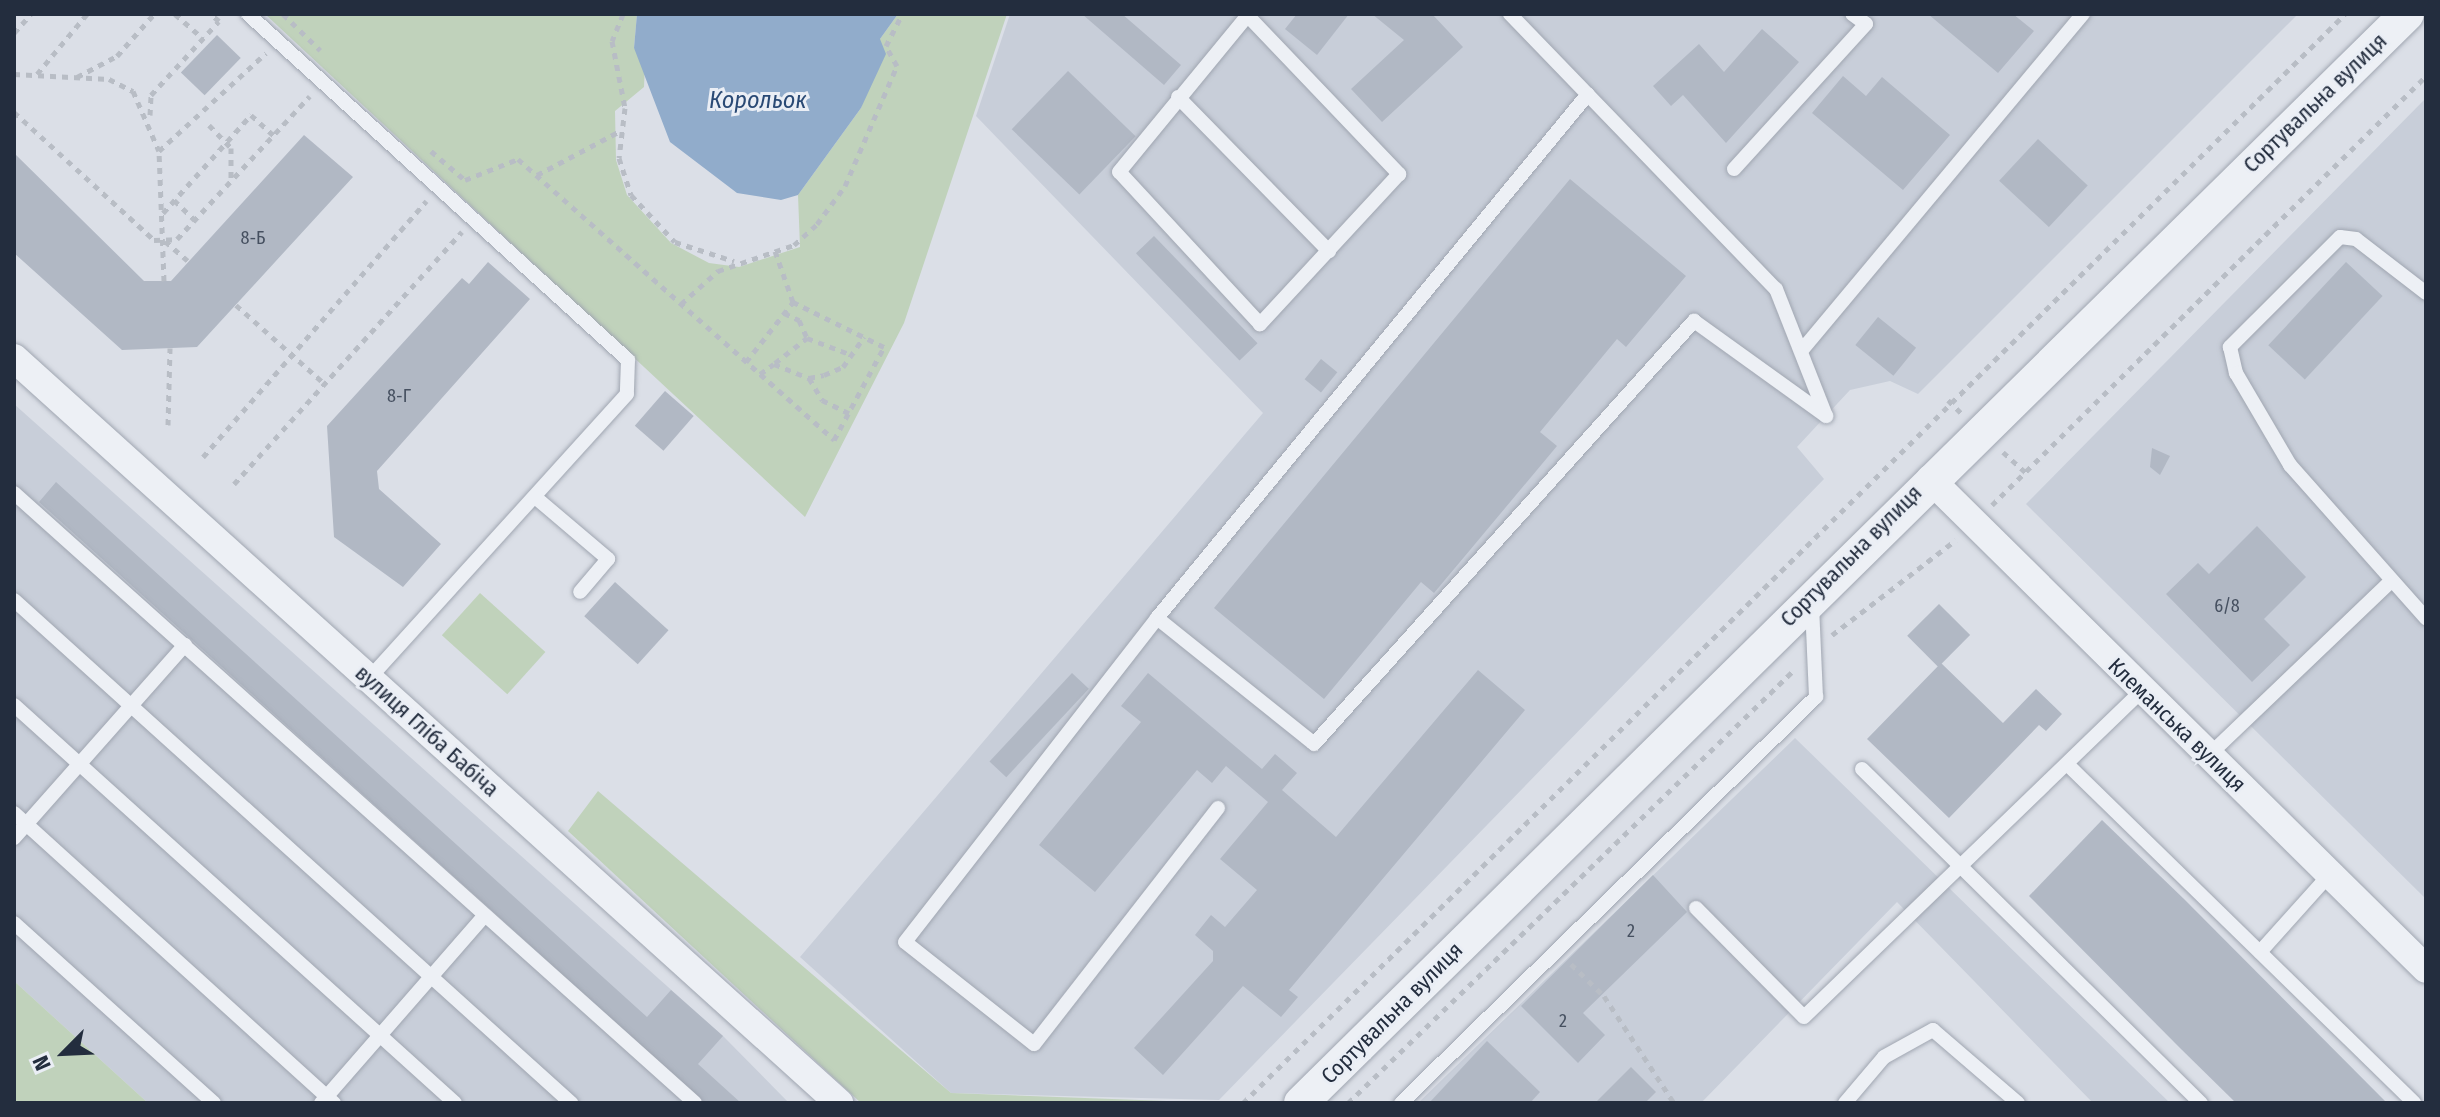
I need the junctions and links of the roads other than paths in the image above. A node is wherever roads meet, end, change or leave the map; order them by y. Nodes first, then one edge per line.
1 (248, 14) edge
2 (1510, 14) edge
3 (1852, 14) edge
4 (2083, 14) edge
5 (2407, 14) edge
6 (1248, 15) edge
7 (1588, 94) junction
8 (1178, 97) junction
9 (1734, 169) dead end
10 (1329, 251) junction
11 (2426, 293) edge
12 (1802, 350) junction
13 (14, 358) edge
14 (1930, 479) junction
15 (535, 497) junction
16 (16, 498) edge
17 (2390, 582) junction
18 (580, 592) dead end
19 (1812, 595) junction
20 (14, 600) edge
21 (1157, 618) junction
22 (2426, 618) edge
23 (185, 645) junction
24 (369, 679) junction
25 (2142, 691) junction
26 (14, 705) edge
27 (131, 706) junction
28 (2208, 756) junction
29 (80, 764) junction
30 (2067, 764) junction
31 (1862, 769) dead end
32 (1218, 808) dead end
33 (14, 813) edge
34 (26, 824) junction
35 (14, 838) edge
36 (1960, 866) junction
37 (2330, 874) junction
38 (1696, 908) dead end
39 (485, 915) junction
40 (14, 923) edge
41 (2260, 952) junction
42 (2426, 969) edge
43 (431, 977) junction
44 (380, 1035) junction
45 (327, 1101) edge
46 (214, 1103) edge
47 (455, 1103) edge
48 (571, 1103) edge
49 (695, 1103) edge
50 (839, 1103) edge
51 (1301, 1103) edge
52 (1401, 1103) edge
53 (1845, 1103) edge
54 (2018, 1103) edge
55 (2201, 1103) edge
56 (2414, 1103) edge

1 - 15 lane
2 - 7 lane
3 - 9 lane
4 - 12 lane
5 - 14 street, Сортувальна вулиця
6 - 8 lane
6 - 10 lane
7 - 12 lane
7 - 21 lane
8 - 10 lane
8 - 10 lane
11 - 17 lane
12 - 21 lane
13 - 24 street, вулиця Гліба Бабіча
14 - 19 street, Сортувальна вулиця
14 - 25 street, Клеманська вулиця
15 - 18 lane
15 - 24 lane
16 - 23 lane
17 - 22 lane
17 - 28 lane
19 - 51 street, Сортувальна вулиця
19 - 52 lane
20 - 27 lane
21 - 32 lane
23 - 27 lane
23 - 39 lane
24 - 50 street, вулиця Гліба Бабіча
25 - 28 street, Клеманська вулиця
25 - 30 lane
26 - 29 lane
27 - 29 lane
27 - 43 lane
28 - 37 street, Клеманська вулиця
29 - 34 lane
29 - 44 lane
30 - 36 lane
30 - 41 lane
31 - 36 lane
33 - 34 lane
34 - 35 lane
34 - 45 lane
36 - 38 lane
36 - 55 lane
37 - 41 lane
37 - 42 street, Клеманська вулиця
39 - 43 lane
39 - 49 lane
40 - 46 lane
41 - 56 lane
43 - 44 lane
43 - 48 lane
44 - 45 lane
44 - 47 lane
53 - 54 lane

